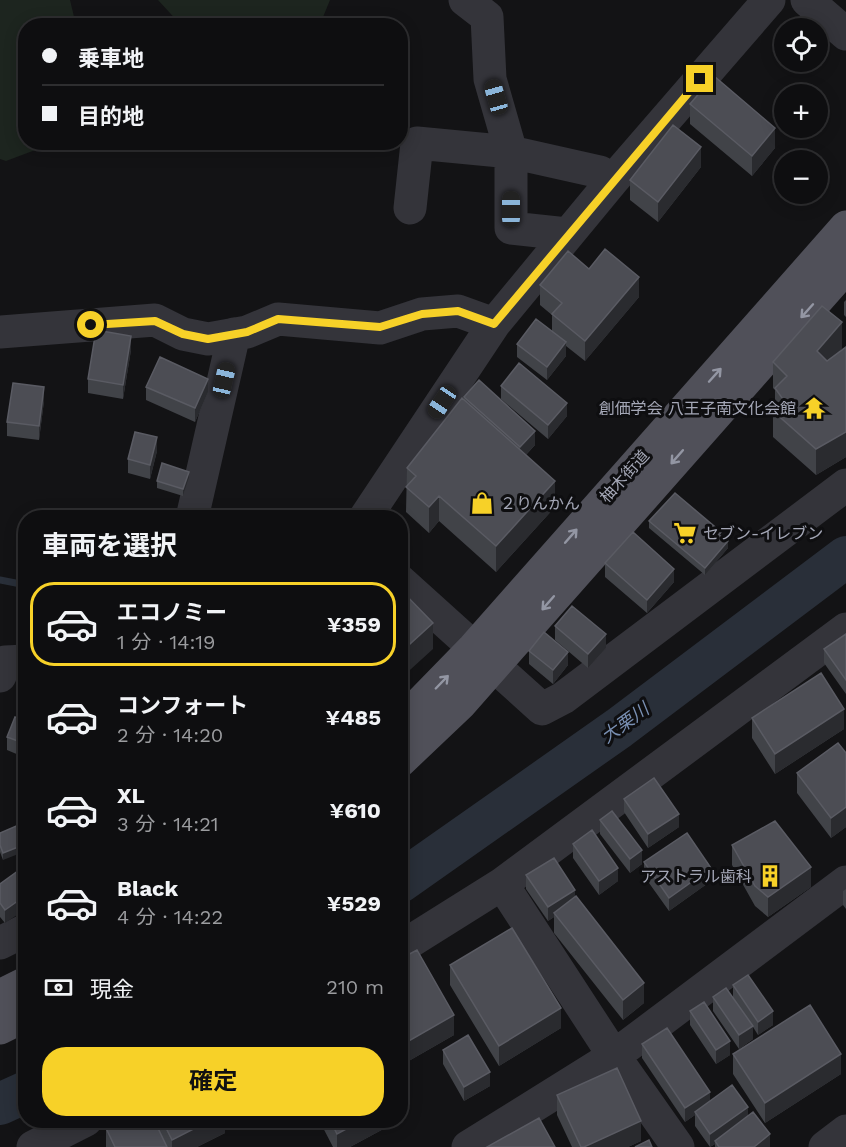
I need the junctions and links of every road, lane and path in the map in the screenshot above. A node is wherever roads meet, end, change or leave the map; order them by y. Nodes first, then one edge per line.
1 (465, 0) edge
2 (769, 0) edge
3 (807, 0) edge
4 (846, 34) edge
5 (511, 152) junction
6 (613, 180) junction
7 (410, 208) dead end
8 (846, 227) edge
9 (567, 234) junction
10 (846, 267) edge
11 (494, 324) junction
12 (0, 332) edge
13 (234, 334) junction
14 (846, 485) edge
15 (194, 510) edge
16 (370, 510) edge
17 (408, 588) edge
18 (846, 629) edge
19 (484, 657) junction
20 (18, 662) edge
21 (0, 676) edge
22 (408, 718) edge
23 (408, 753) edge
24 (846, 882) edge
25 (502, 884) junction
26 (18, 934) edge
27 (0, 943) edge
28 (408, 943) edge
29 (18, 987) edge
30 (0, 996) edge
31 (18, 1019) edge
32 (0, 1028) edge
33 (614, 1056) junction
34 (70, 1128) edge
35 (846, 1131) edge
36 (33, 1147) edge
37 (468, 1147) edge
38 (678, 1147) edge
39 (825, 1147) edge

1 - 5 street
2 - 6 street
3 - 4 street
5 - 6 street
5 - 7 street
5 - 9 street
6 - 9 street
19 -> 8 main road, 柚木街道
9 - 11 street
10 -> 19 main road, 柚木街道
11 - 13 street
11 - 16 street
12 - 13 street
13 - 15 street
14 - 19 street
17 - 19 street
18 - 25 street
22 -> 19 main road, 柚木街道
19 - 23 main road, 柚木街道
20 - 21 street
24 - 33 street
25 - 28 street
25 - 33 street
26 - 27 street
29 - 30 main road
31 - 32 main road
33 - 37 street
33 - 38 street
34 - 36 street
35 - 39 street

